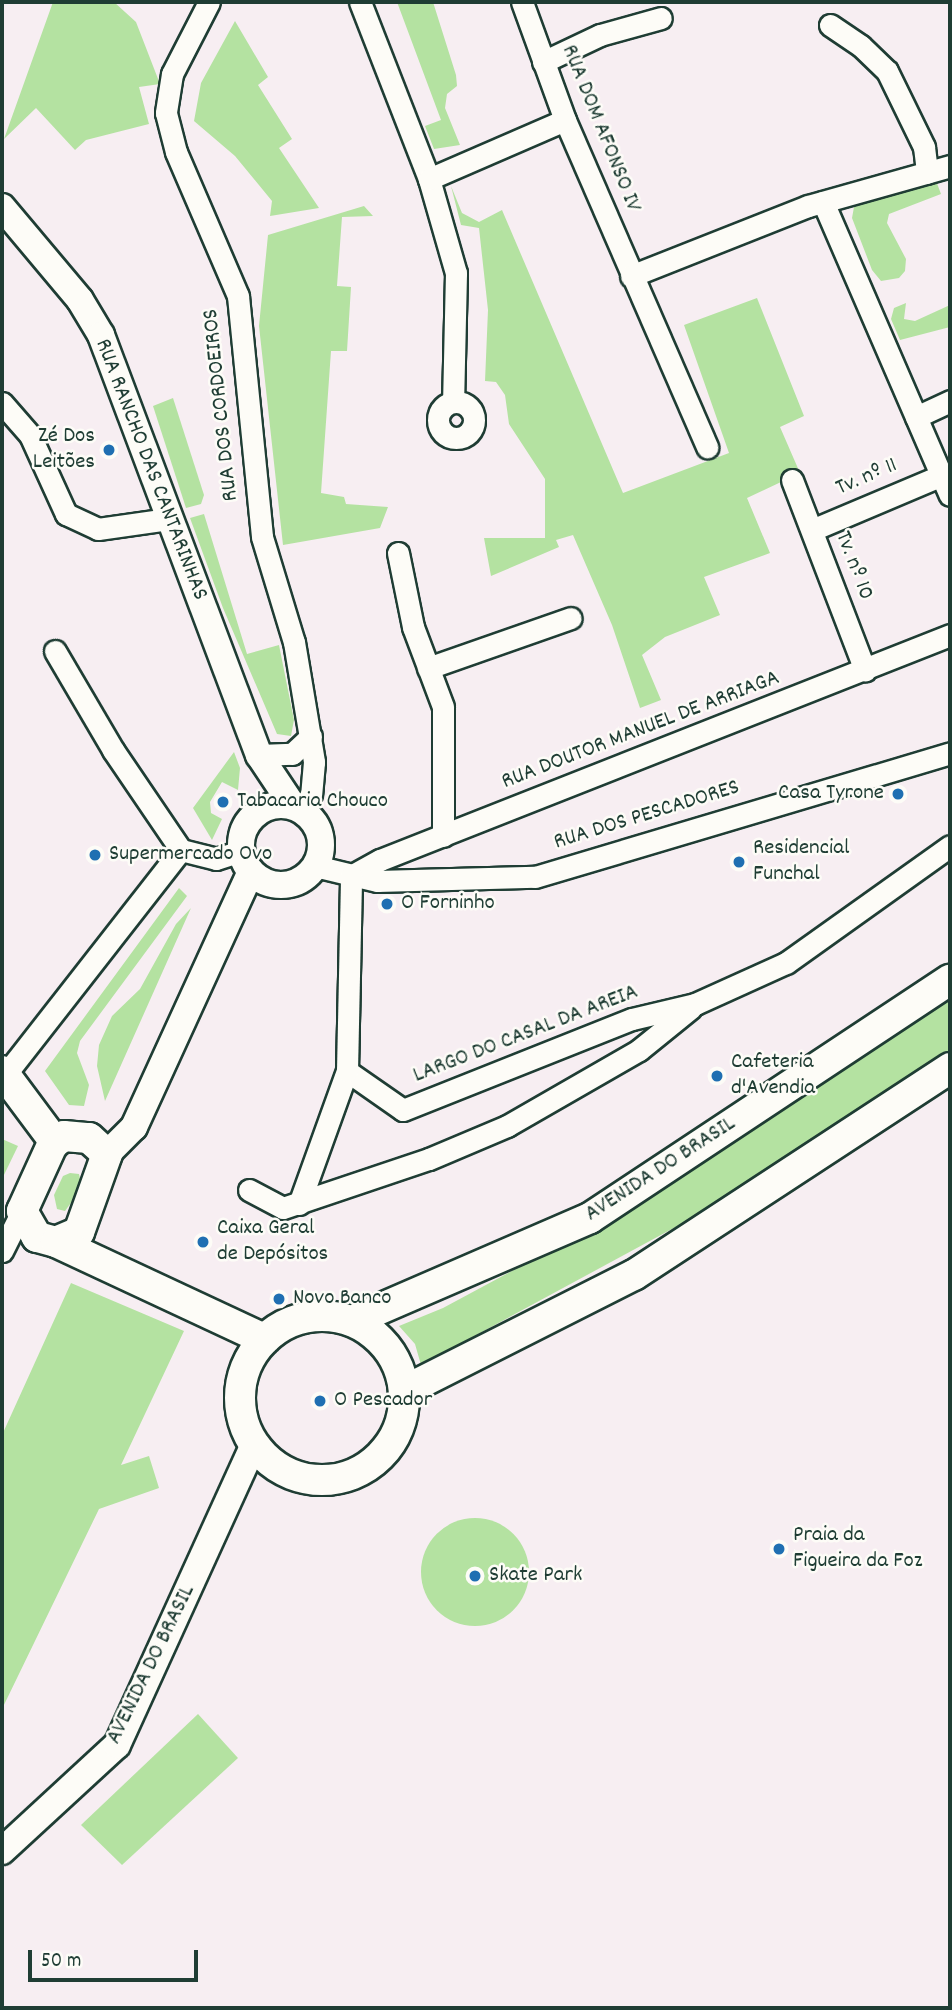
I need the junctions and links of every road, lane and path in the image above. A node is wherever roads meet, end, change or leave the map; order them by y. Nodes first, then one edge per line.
1 (209, 2) edge
2 (360, 2) edge
3 (522, 2) edge
4 (661, 18) dead end
5 (830, 25) dead end
6 (543, 62) junction
7 (565, 120) junction
8 (950, 166) edge
9 (927, 173) junction
10 (429, 179) junction
11 (823, 202) junction
12 (2, 207) edge
13 (631, 275) junction
14 (453, 401) dead end
15 (950, 401) edge
16 (2, 403) edge
17 (916, 417) junction
18 (707, 447) dead end
19 (942, 475) junction
20 (792, 480) dead end
21 (950, 495) edge
22 (168, 519) junction
23 (812, 530) junction
24 (398, 553) dead end
25 (571, 618) dead end
26 (950, 635) edge
27 (55, 651) dead end
28 (428, 667) junction
29 (865, 670) junction
30 (311, 736) junction
31 (950, 753) edge
32 (258, 755) junction
33 (298, 809) junction
34 (251, 818) junction
35 (443, 836) junction
36 (950, 846) edge
37 (181, 850) junction
38 (246, 862) junction
39 (315, 866) junction
40 (351, 876) junction
41 (950, 980) edge
42 (695, 1004) junction
43 (950, 1068) edge
44 (346, 1071) junction
45 (3, 1073) edge
46 (55, 1142) junction
47 (107, 1154) junction
48 (249, 1190) dead end
49 (299, 1204) junction
50 (22, 1211) junction
51 (90, 1211) junction
52 (57, 1242) junction
53 (2, 1251) edge
54 (114, 1267) junction
55 (352, 1321) junction
56 (264, 1339) junction
57 (404, 1391) junction
58 (254, 1445) junction
59 (2, 1851) edge

1 - 30 street, RUA DOS CORDOEIROS
2 - 10 street
3 - 6 street, RUA DOM AFONSO IV
4 - 6 street
5 - 9 street
6 - 7 street, RUA DOM AFONSO IV
7 - 10 street
7 - 13 street, RUA DOM AFONSO IV
8 - 9 street
9 - 11 street
10 - 14 street
11 - 13 street
11 - 17 street
12 - 22 street, RUA RANCHO DAS CANTARINHAS
13 - 18 street, RUA DOM AFONSO IV
15 - 17 street
16 - 22 street
17 - 19 street
19 - 21 street
19 - 23 street, Tv. nº 11
20 - 23 street, Tv. nº 10
22 - 32 street, RUA RANCHO DAS CANTARINHAS
23 - 29 street, Tv. nº 10
24 - 28 street
25 - 28 street
26 - 29 street, RUA DOUTOR MANUEL DE ARRIAGA
27 - 37 street
28 - 35 street
29 - 35 street, RUA DOUTOR MANUEL DE ARRIAGA
30 - 32 street
30 - 33 street, RUA DOS CORDOEIROS
31 - 40 street, RUA DOS PESCADORES
32 - 33 street, RUA RANCHO DAS CANTARINHAS
32 - 34 street, RUA RANCHO DAS CANTARINHAS
33 - 34 street
33 - 39 street
34 - 38 street
35 - 40 street, RUA DOUTOR MANUEL DE ARRIAGA
36 - 42 street, LARGO DO CASAL DA AREIA
37 - 38 street
37 - 45 street
38 - 39 street
38 - 47 street
39 - 40 street, RUA DOS PESCADORES
40 - 44 street
41 - 55 main road, AVENIDA DO BRASIL
42 - 44 street, LARGO DO CASAL DA AREIA
42 - 49 street, LARGO DO CASAL DA AREIA
43 - 57 main road
44 - 49 street
45 - 46 main road
46 - 47 main road
46 - 50 main road
47 - 51 main road
48 - 49 street
50 - 52 main road
50 - 53 street
51 - 52 main road
51 - 54 main road
52 - 54 main road
54 - 56 main road
55 - 56 main road
55 - 57 main road
56 - 58 main road
57 - 58 main road
58 - 59 street, AVENIDA DO BRASIL

